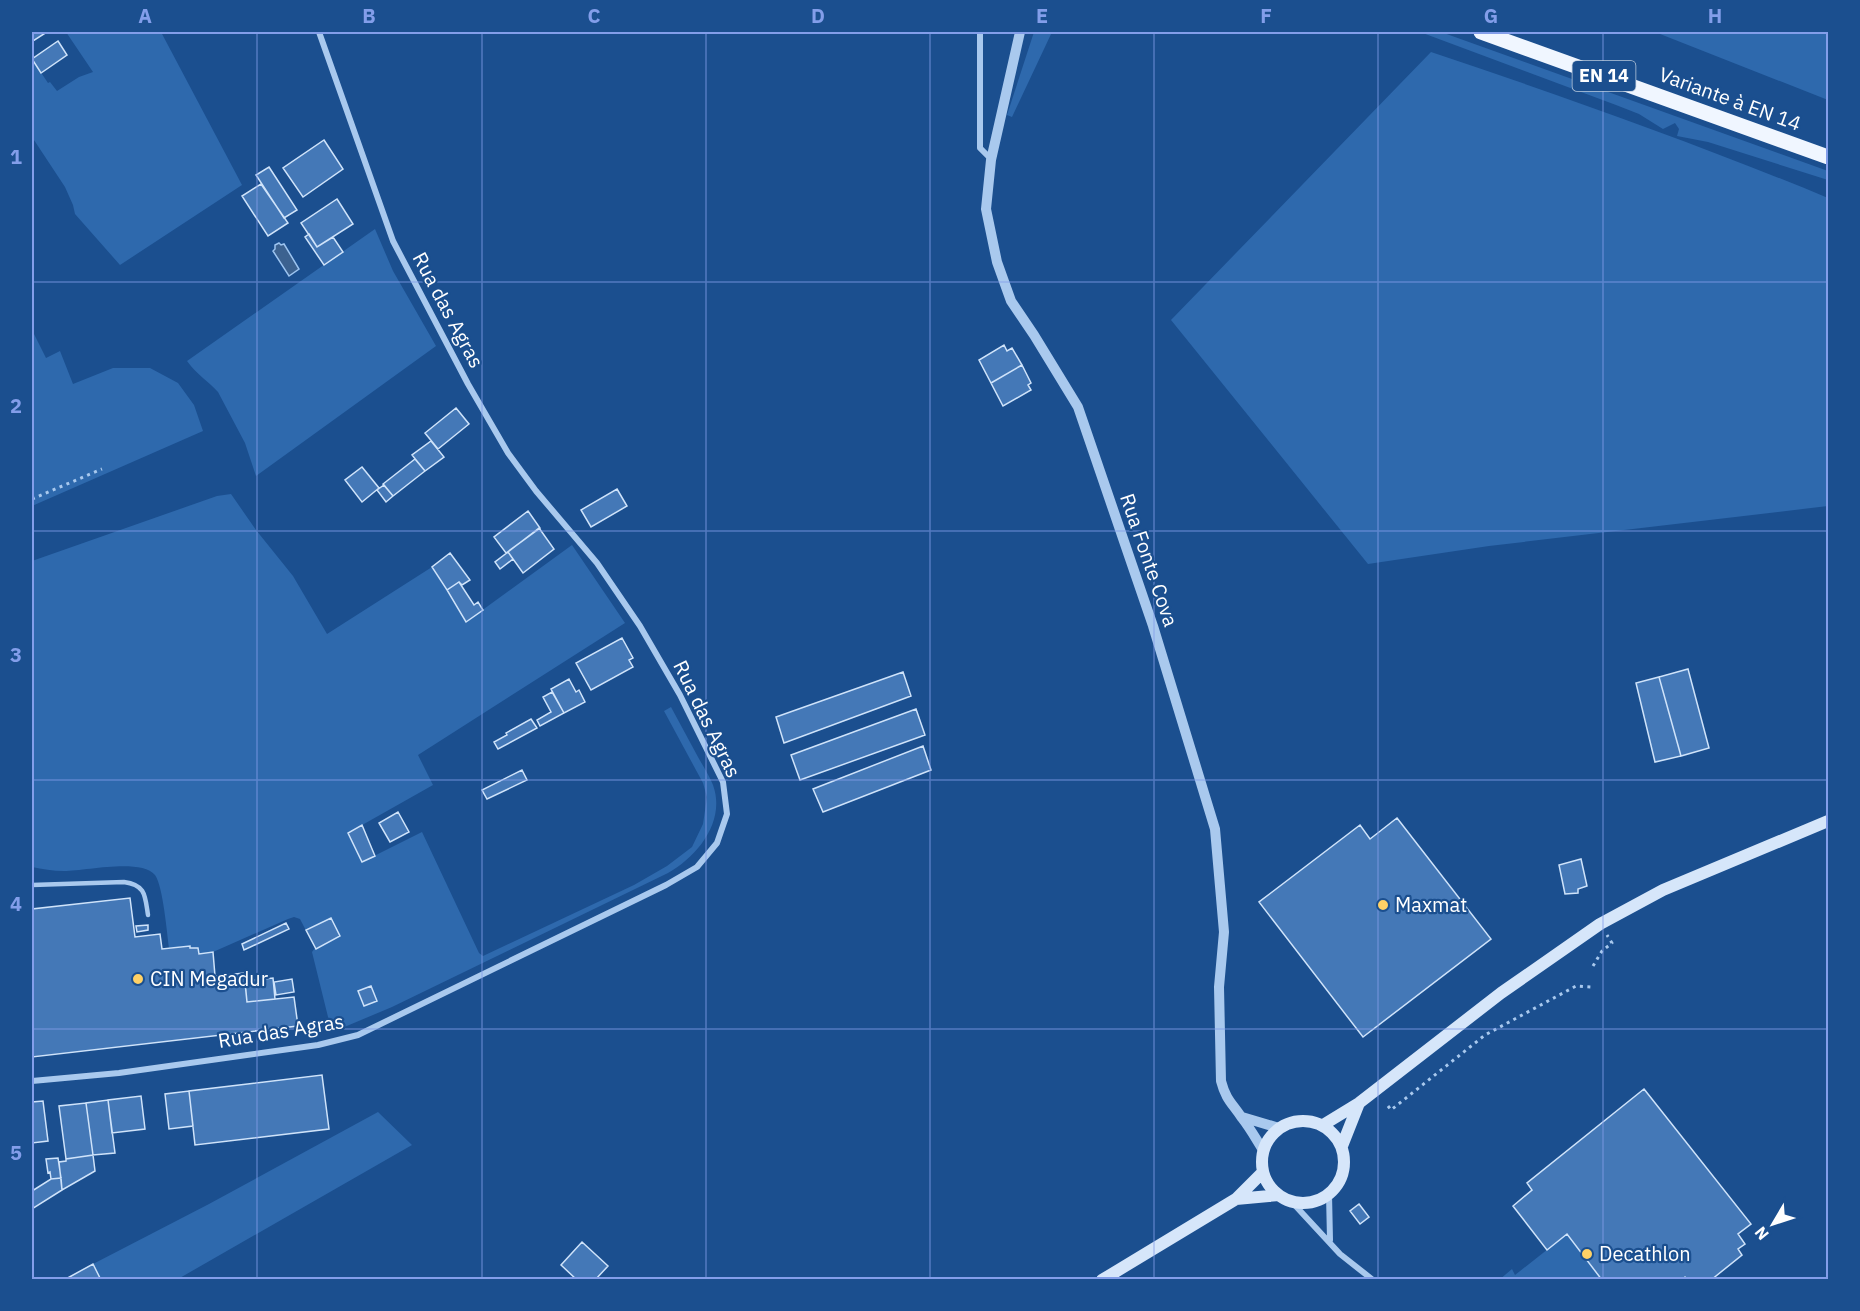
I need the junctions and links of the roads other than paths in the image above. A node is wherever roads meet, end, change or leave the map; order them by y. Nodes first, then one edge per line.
1 (319, 32) edge
2 (980, 32) edge
3 (1020, 32) edge
4 (1481, 32) edge
5 (1828, 157) edge
6 (991, 160) junction
7 (1828, 820) edge
8 (32, 885) edge
9 (148, 915) dead end
10 (32, 1081) edge
11 (1359, 1103) junction
12 (1242, 1117) junction
13 (1323, 1125) junction
14 (1279, 1128) junction
15 (1342, 1146) junction
16 (1263, 1150) junction
17 (1263, 1172) junction
18 (1329, 1194) junction
19 (1279, 1196) junction
20 (1236, 1199) junction
21 (1291, 1201) junction
22 (1330, 1241) junction
23 (1102, 1280) edge
24 (1373, 1280) edge

1 - 10 street, Rua das Agras
2 - 6 street, Rua Fonte Cova
3 - 6 street
4 - 5 main road, Variante à EN 14 / EN 14
6 - 12 street, Rua Fonte Cova
7 - 11 main road
8 - 9 lane
11 - 13 main road
11 - 15 main road
12 - 14 street
12 - 16 street, Rua Fonte Cova
13 - 14 main road
13 - 15 main road
14 - 16 main road
15 - 18 main road
16 - 17 main road
17 - 19 main road
17 - 20 main road
18 - 21 main road
18 - 22 street
19 - 20 main road
19 - 21 main road
20 - 23 main road
21 - 22 street
22 - 24 street

